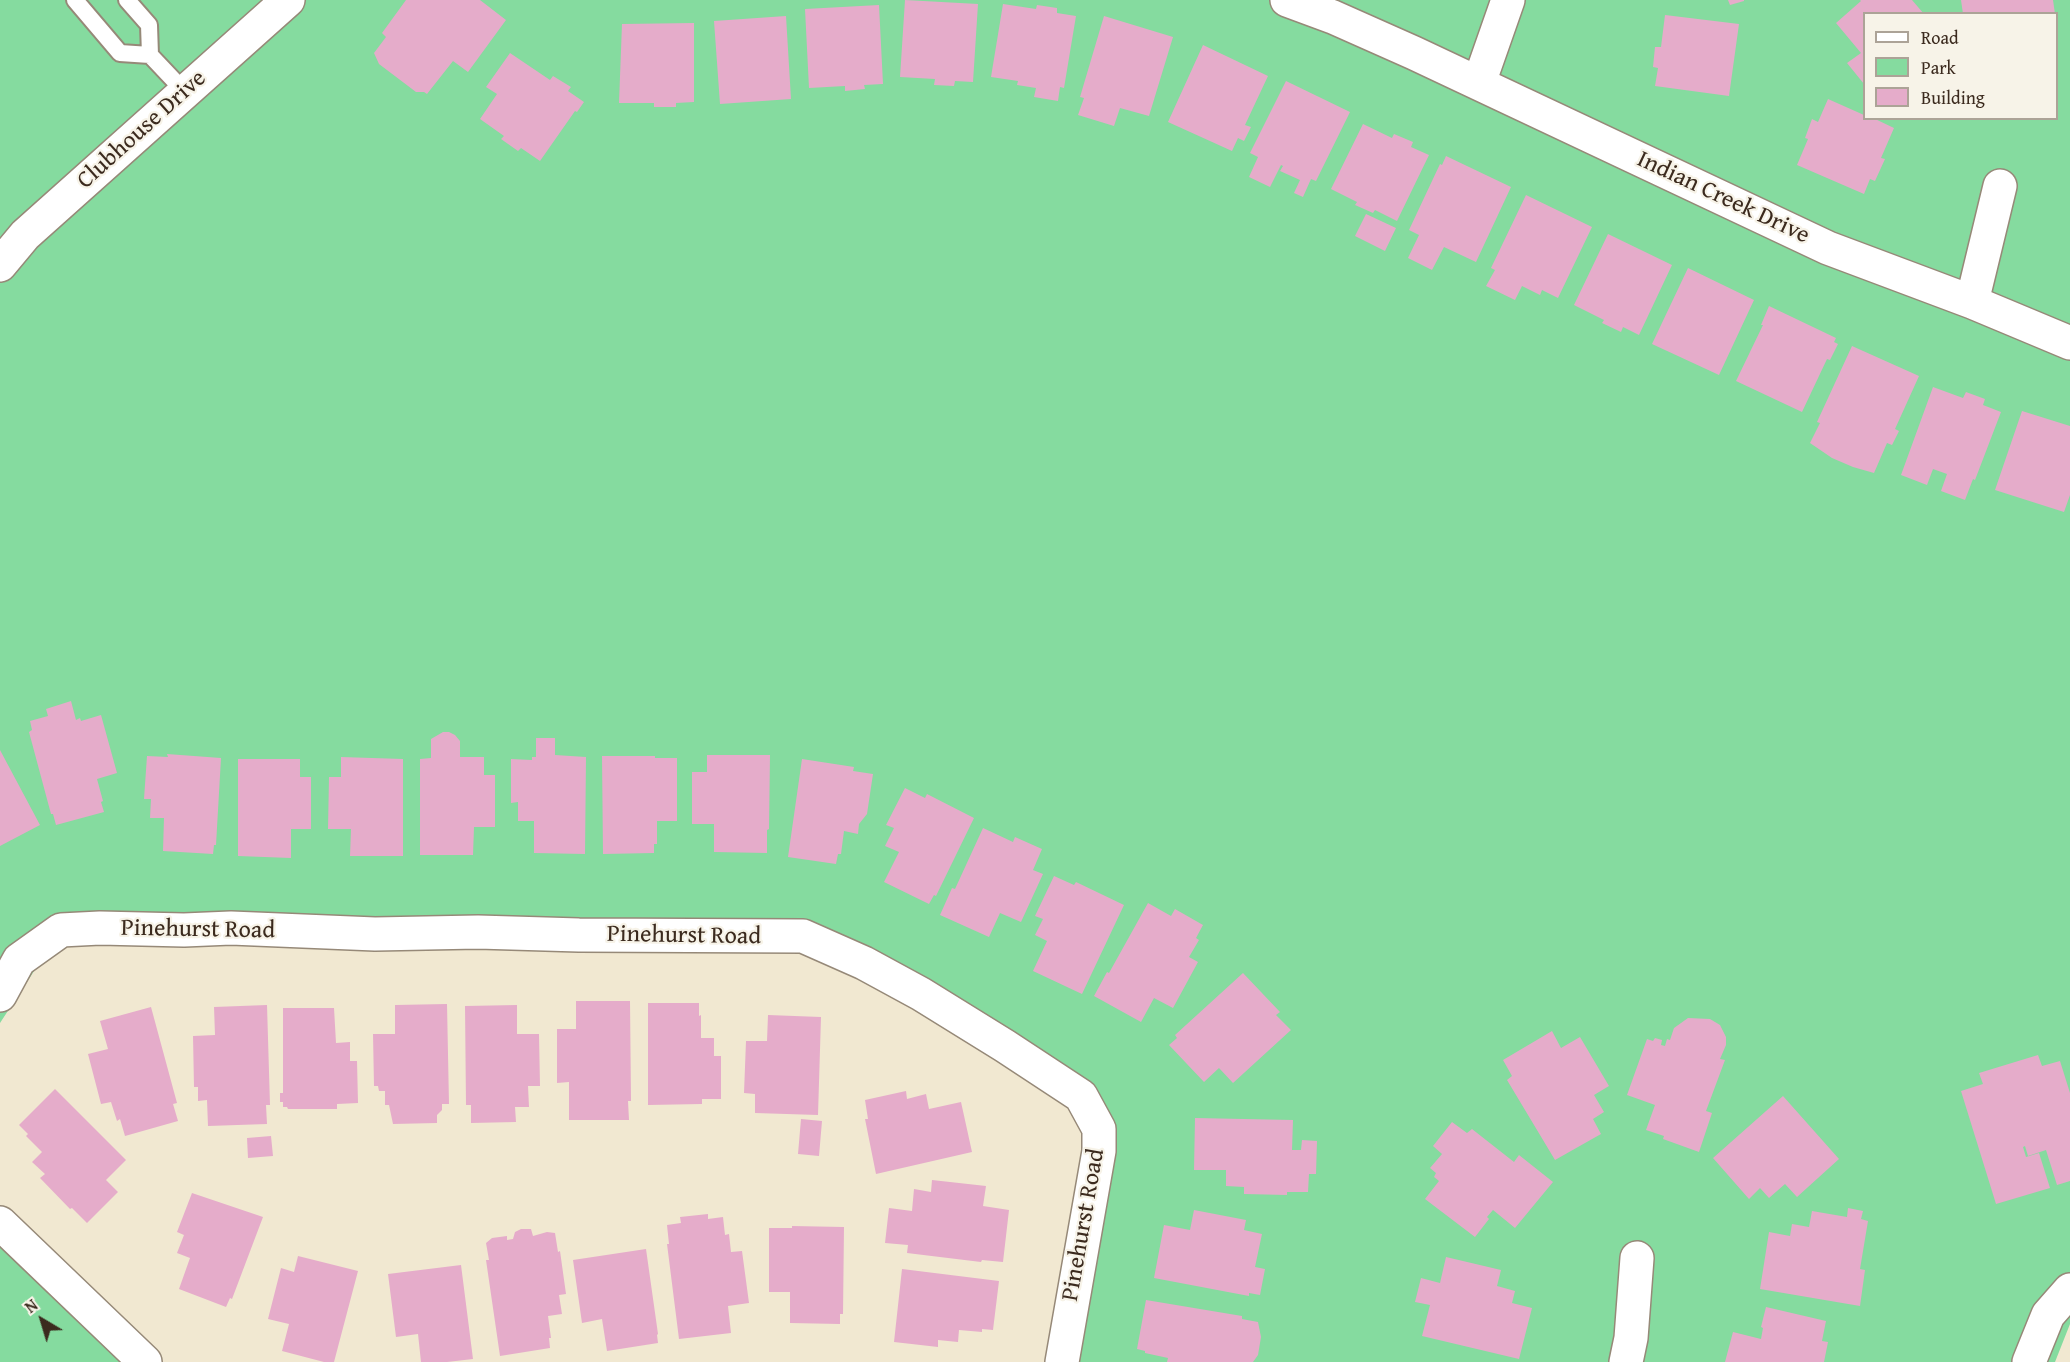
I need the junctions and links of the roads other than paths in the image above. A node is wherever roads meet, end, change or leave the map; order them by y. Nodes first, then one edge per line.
1 (75, 0) edge
2 (128, 0) edge
3 (288, 0) edge
4 (1287, 0) edge
5 (1508, 0) edge
6 (150, 54) junction
7 (1479, 83) junction
8 (185, 92) junction
9 (2000, 186) dead end
10 (0, 265) edge
11 (1972, 302) junction
12 (2070, 343) edge
13 (0, 995) edge
14 (0, 1223) edge
15 (1637, 1258) dead end
16 (2070, 1290) edge
17 (145, 1362) edge
18 (1062, 1362) edge
19 (1626, 1362) edge
20 (2029, 1362) edge

1 - 6 lane
2 - 6 lane
3 - 8 street, Clubhouse Drive
4 - 7 street, Indian Creek Drive
5 - 7 street
6 - 8 lane
7 - 11 street, Indian Creek Drive
8 - 10 street, Clubhouse Drive
9 - 11 street
11 - 12 street, Indian Creek Drive
13 - 18 street, Pinehurst Road
14 - 17 street
15 - 19 street
16 - 20 street

